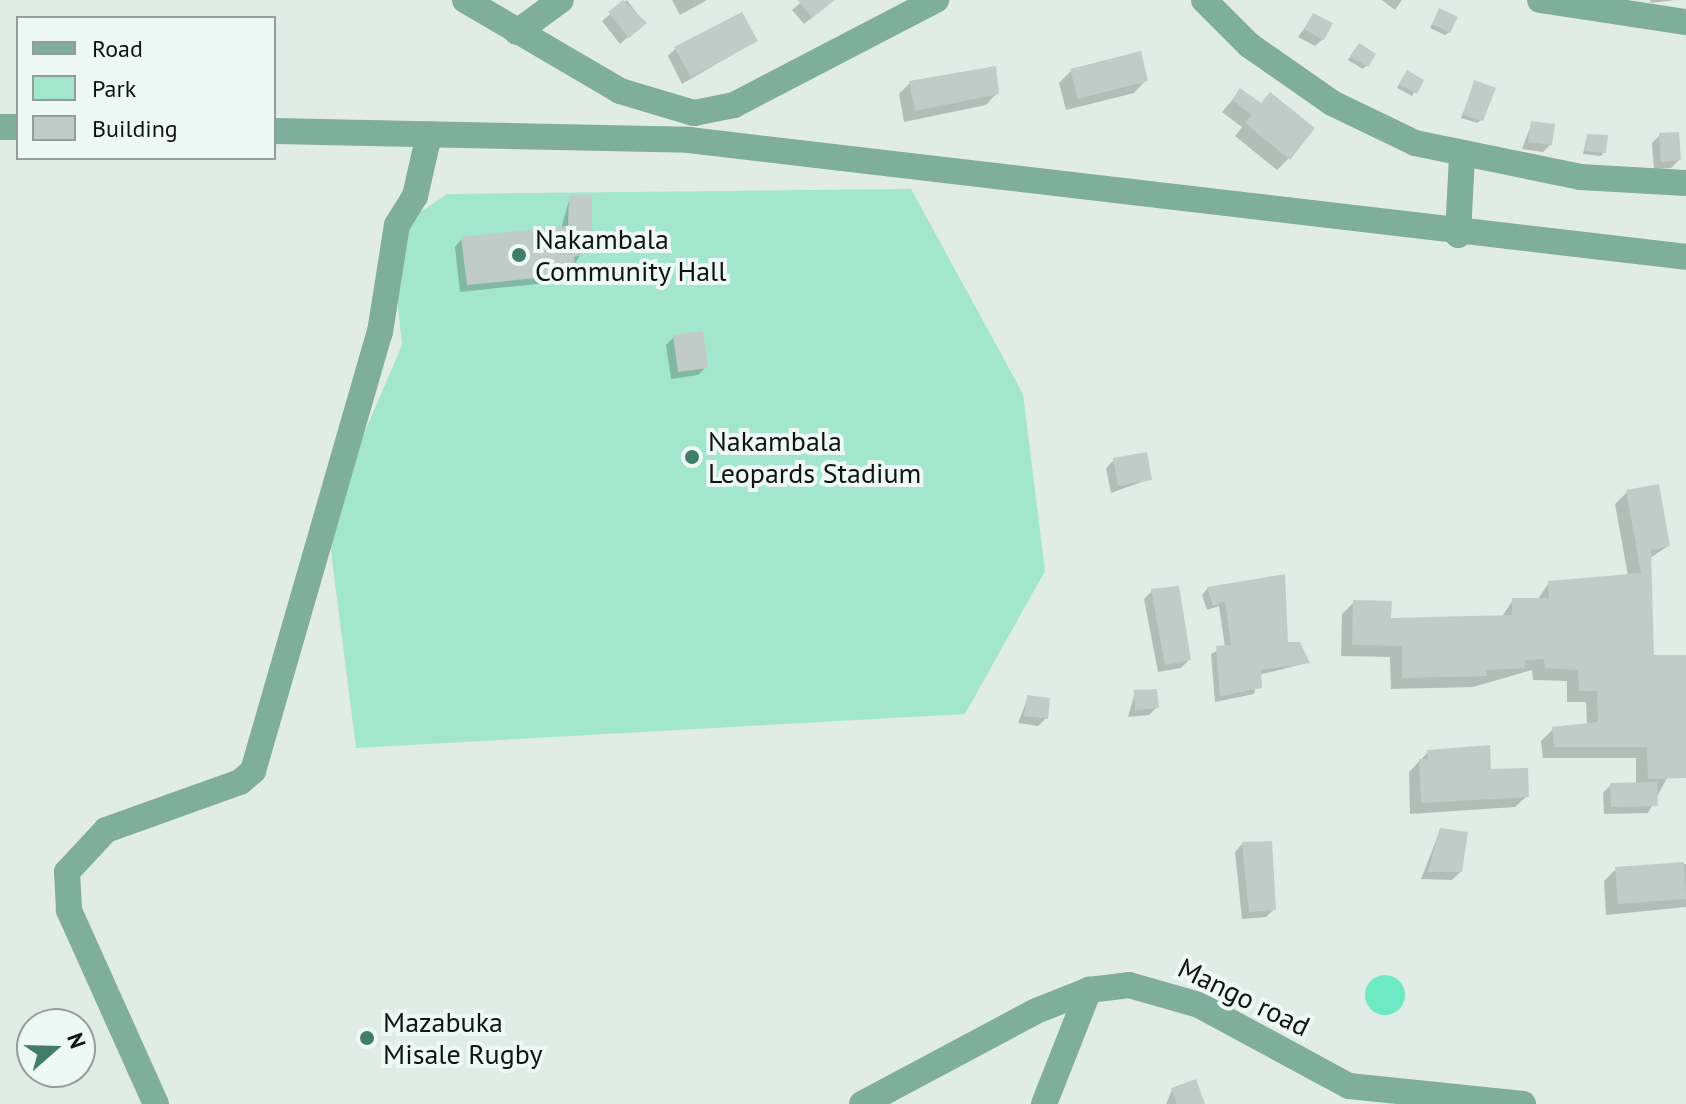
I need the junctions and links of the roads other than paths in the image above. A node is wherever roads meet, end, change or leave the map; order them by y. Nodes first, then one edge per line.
1 (465, 0) edge
2 (561, 0) edge
3 (936, 0) edge
4 (1204, 0) edge
5 (1540, 0) edge
6 (1686, 22) edge
7 (517, 32) junction
8 (694, 113) junction
9 (276, 131) edge
10 (429, 135) junction
11 (689, 140) junction
12 (1462, 155) junction
13 (1686, 183) edge
14 (1458, 235) junction
15 (1686, 257) edge
16 (1089, 990) junction
17 (1343, 1095) edge
18 (156, 1104) edge
19 (862, 1104) edge
20 (1044, 1104) edge
21 (1523, 1104) edge

1 - 7 street
2 - 7 street
3 - 8 street
4 - 12 street
5 - 6 street
7 - 8 street
8 - 11 street
9 - 10 street
10 - 11 street
10 - 18 street
11 - 14 street
12 - 13 street
12 - 14 street
14 - 15 street
16 - 17 street, Mango road
16 - 19 street, Mango road
16 - 20 street
17 - 21 street, Mango road

